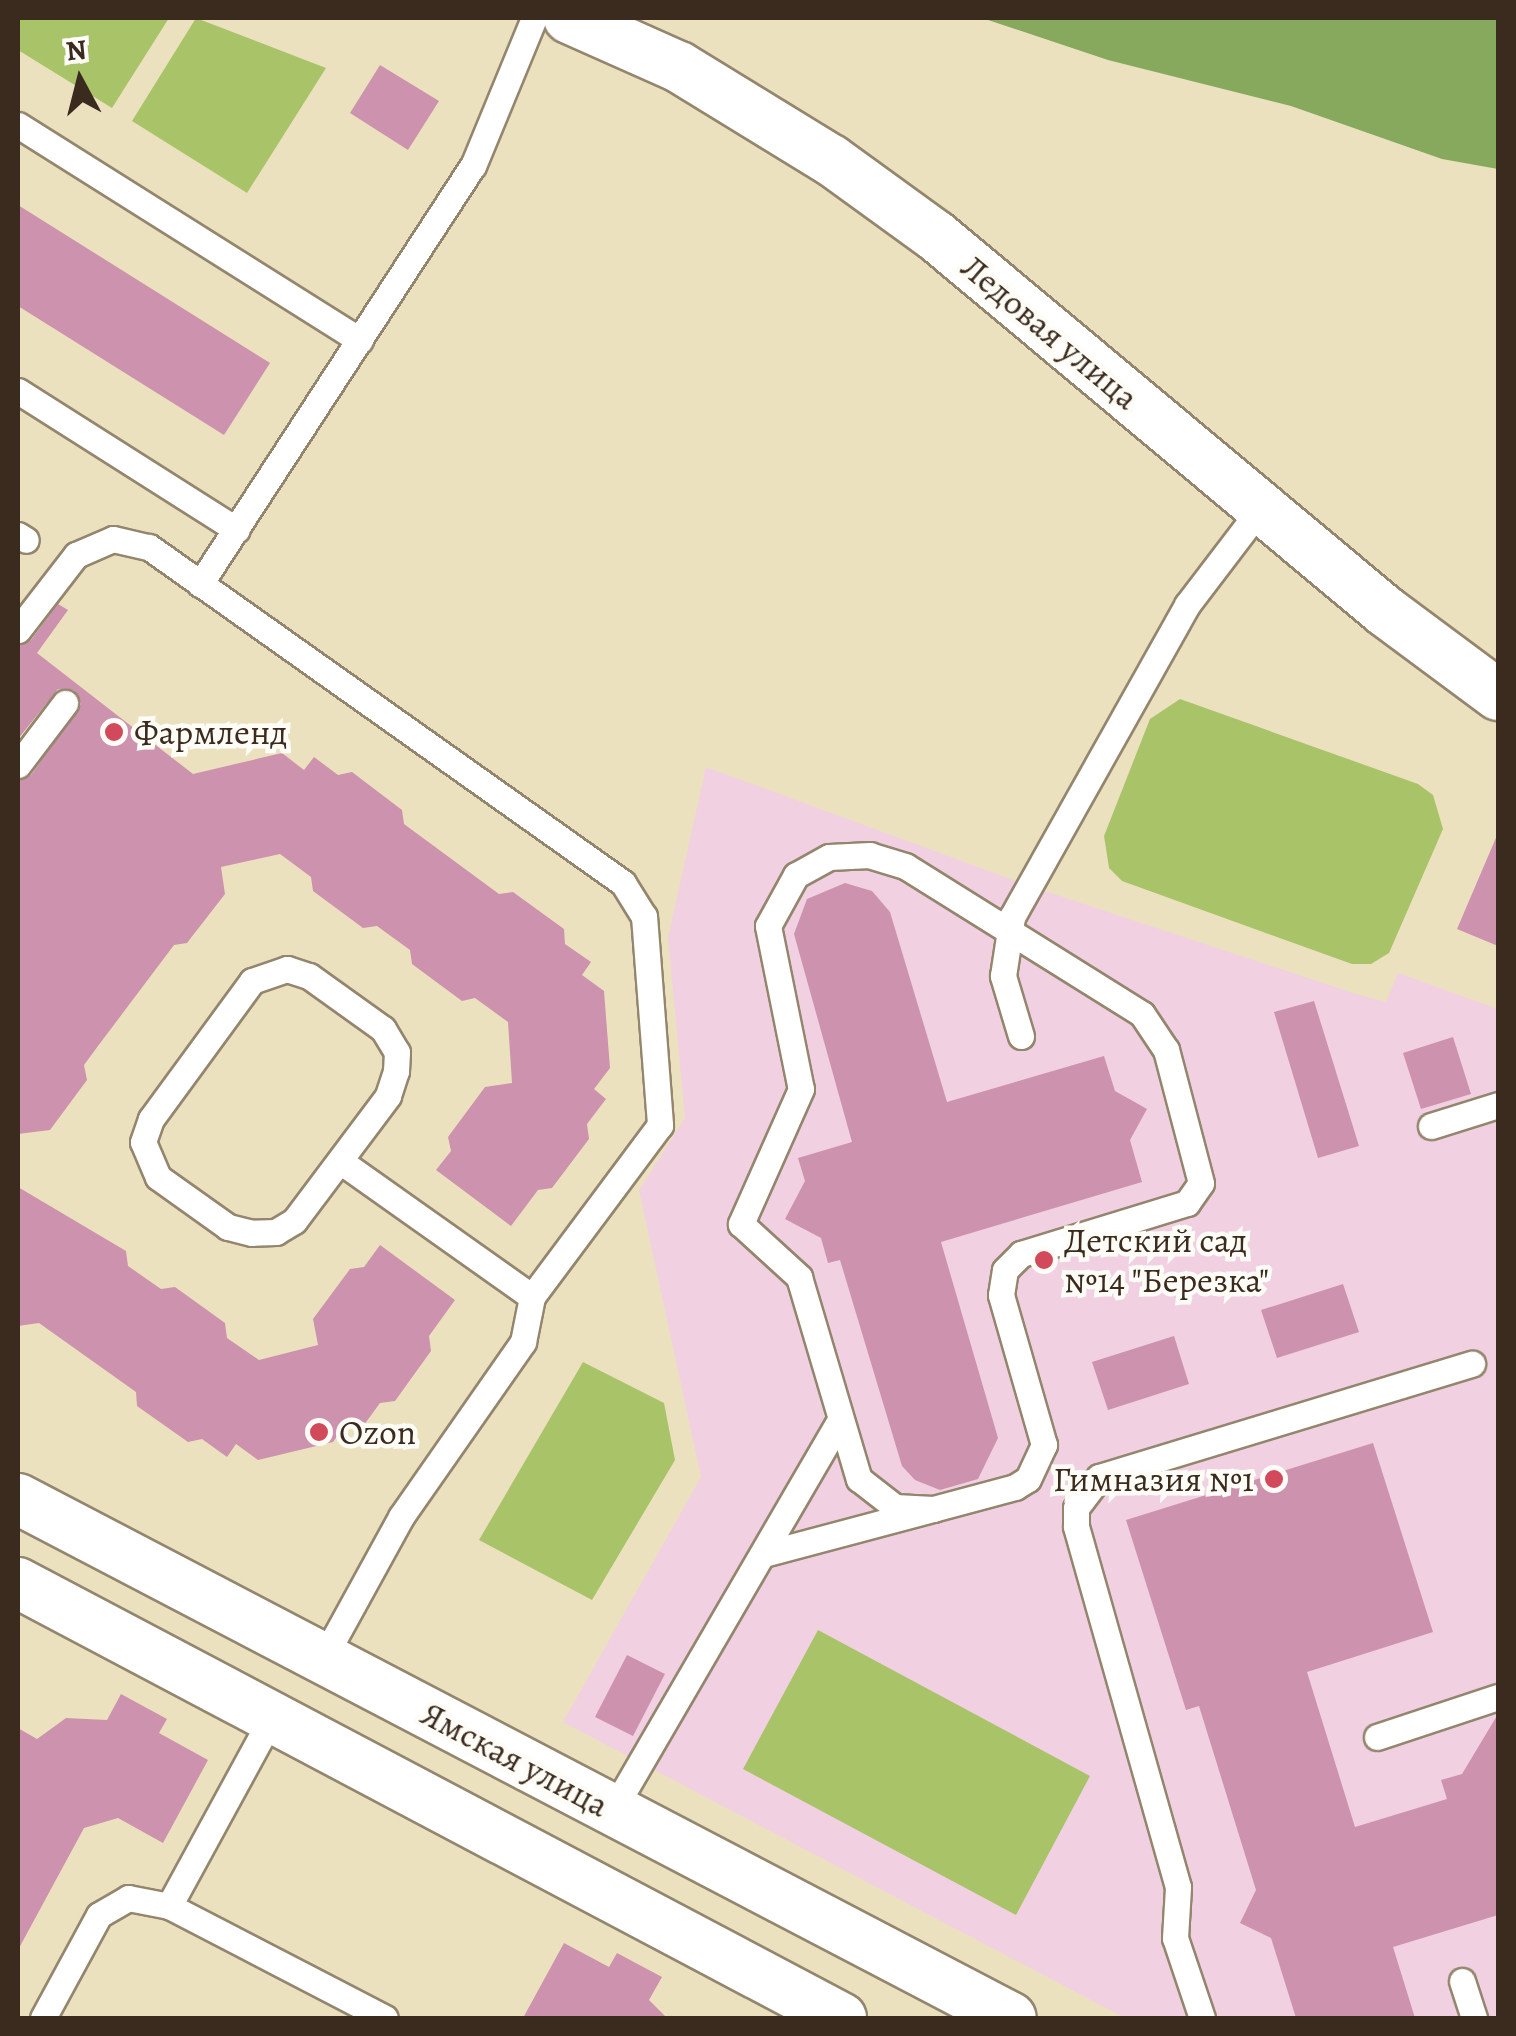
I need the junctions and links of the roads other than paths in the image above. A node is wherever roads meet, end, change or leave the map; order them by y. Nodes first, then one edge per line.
1 (534, 18) edge
2 (569, 18) edge
3 (18, 125) edge
4 (360, 340) junction
5 (18, 391) edge
6 (1261, 508) junction
7 (237, 530) junction
8 (200, 584) junction
9 (18, 630) edge
10 (1498, 695) edge
11 (65, 703) dead end
12 (18, 765) edge
13 (1007, 929) junction
14 (1020, 1036) dead end
15 (1498, 1105) edge
16 (1431, 1126) dead end
17 (340, 1161) junction
18 (532, 1296) junction
19 (1472, 1364) dead end
20 (840, 1422) junction
21 (34, 1508) edge
22 (933, 1509) junction
23 (764, 1554) junction
24 (18, 1580) edge
25 (323, 1659) junction
26 (1498, 1697) edge
27 (272, 1717) junction
28 (1377, 1736) dead end
29 (613, 1810) junction
30 (169, 1906) junction
31 (841, 1928) junction
32 (1462, 1981) dead end
33 (812, 2012) edge
34 (43, 2018) edge
35 (385, 2018) edge
36 (1011, 2018) edge
37 (1202, 2018) edge
38 (1474, 2018) edge

1 - 4 lane
2 - 6 street, Ледовая улица
3 - 4 lane
4 - 7 lane
5 - 7 lane
6 - 10 street, Ледовая улица
6 - 13 lane
7 - 8 lane
8 - 9 lane
8 - 18 lane
11 - 12 lane
13 - 14 lane
13 - 20 lane
13 - 22 lane
15 - 16 lane
17 - 17 lane
17 - 18 lane
18 - 25 lane
19 - 37 lane
20 - 22 lane
20 - 23 lane
21 - 24 street
21 - 25 street, Ямская улица
22 - 23 lane
23 - 29 lane
24 - 27 street
25 - 29 street, Ямская улица
26 - 28 lane
27 - 30 lane
27 - 33 street
29 - 31 street, Ямская улица
30 - 34 lane
30 - 35 lane
31 - 33 street
31 - 36 street, Ямская улица
32 - 38 lane

